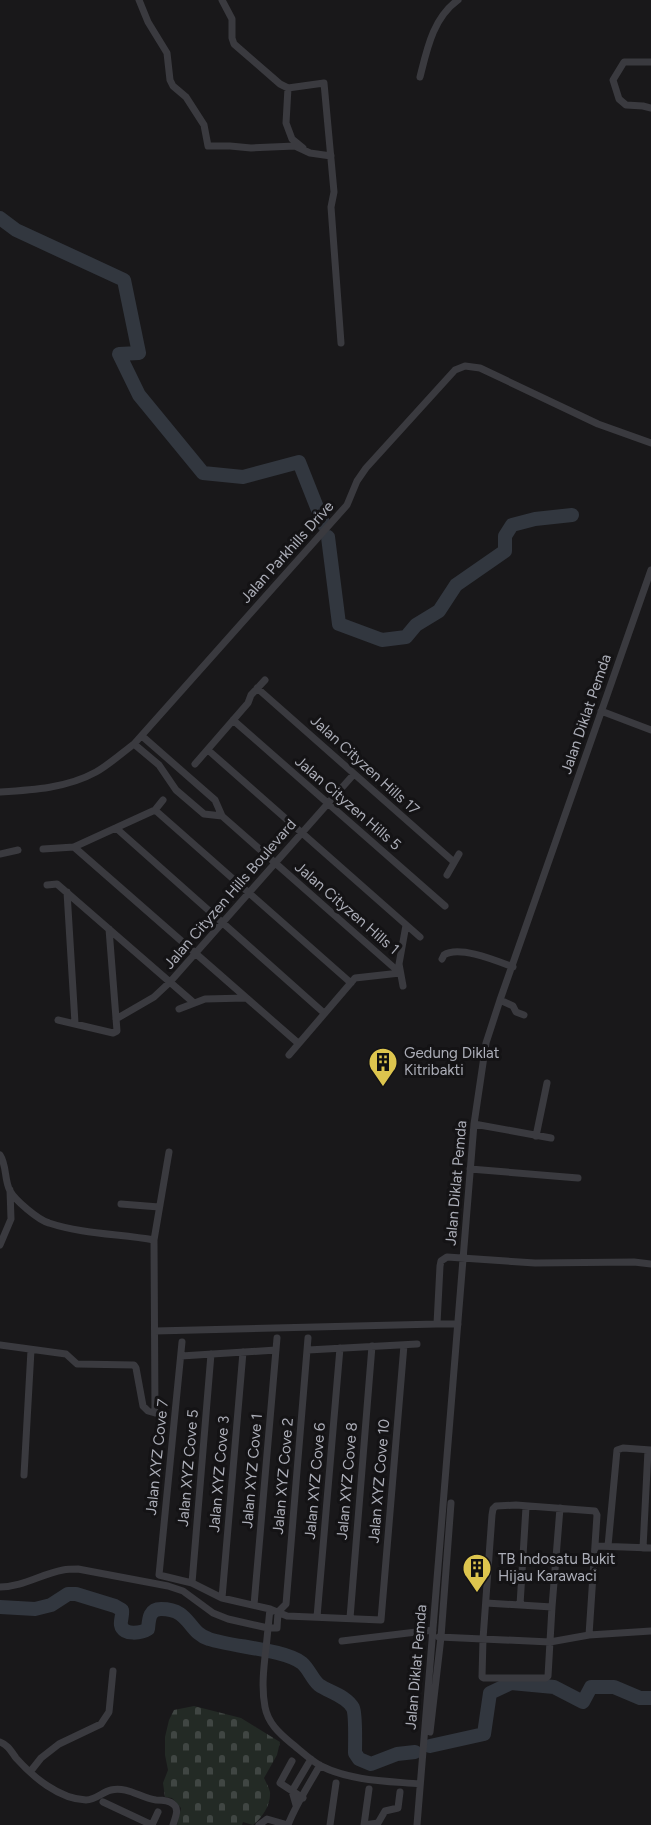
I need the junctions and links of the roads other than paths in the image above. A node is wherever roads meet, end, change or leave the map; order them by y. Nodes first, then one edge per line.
1 (139, 0) edge
2 (222, 0) edge
3 (458, 0) edge
4 (651, 63) edge
5 (420, 77) dead end
6 (288, 88) junction
7 (651, 108) edge
8 (304, 150) junction
9 (331, 156) junction
10 (341, 343) dead end
11 (651, 443) edge
12 (651, 570) edge
13 (265, 680) dead end
14 (257, 688) junction
15 (601, 711) junction
16 (233, 720) junction
17 (651, 730) edge
18 (142, 736) junction
19 (134, 744) junction
20 (208, 750) junction
21 (195, 764) dead end
22 (354, 774) junction
23 (0, 792) edge
24 (163, 800) dead end
25 (328, 804) junction
26 (155, 810) junction
27 (222, 816) junction
28 (116, 828) junction
29 (302, 833) junction
30 (74, 847) junction
31 (44, 849) dead end
32 (18, 850) dead end
33 (0, 854) edge
34 (459, 854) dead end
35 (454, 862) junction
36 (276, 863) junction
37 (447, 875) dead end
38 (47, 885) dead end
39 (67, 892) junction
40 (249, 893) junction
41 (445, 906) dead end
42 (223, 923) junction
43 (406, 925) junction
44 (109, 929) junction
45 (420, 937) dead end
46 (196, 954) junction
47 (442, 959) dead end
48 (513, 967) junction
49 (400, 973) junction
50 (170, 982) junction
51 (351, 983) junction
52 (403, 986) dead end
53 (246, 998) junction
54 (500, 1000) junction
55 (194, 1003) junction
56 (179, 1010) dead end
57 (324, 1013) junction
58 (524, 1015) dead end
59 (116, 1019) junction
60 (58, 1020) dead end
61 (75, 1023) junction
62 (298, 1043) junction
63 (289, 1054) dead end
64 (547, 1083) dead end
65 (474, 1124) junction
66 (536, 1136) junction
67 (551, 1138) dead end
68 (169, 1152) dead end
69 (0, 1155) edge
70 (470, 1169) junction
71 (578, 1178) dead end
72 (10, 1190) junction
73 (121, 1204) dead end
74 (159, 1207) junction
75 (154, 1240) junction
76 (0, 1245) edge
77 (463, 1258) junction
78 (651, 1264) edge
79 (437, 1324) junction
80 (458, 1324) junction
81 (155, 1331) junction
82 (277, 1338) dead end
83 (308, 1338) dead end
84 (182, 1342) dead end
85 (417, 1344) dead end
86 (0, 1345) edge
87 (404, 1345) junction
88 (372, 1346) junction
89 (340, 1348) junction
90 (31, 1350) junction
91 (276, 1350) junction
92 (308, 1350) junction
93 (243, 1352) junction
94 (212, 1354) junction
95 (181, 1356) junction
96 (650, 1450) edge
97 (24, 1475) dead end
98 (451, 1503) dead end
99 (526, 1507) junction
100 (560, 1508) junction
101 (595, 1511) junction
102 (610, 1513) junction
103 (596, 1545) junction
104 (444, 1546) junction
105 (608, 1546) junction
106 (647, 1548) edge
107 (437, 1575) junction
108 (446, 1576) junction
109 (192, 1584) junction
110 (0, 1587) edge
111 (222, 1598) junction
112 (486, 1603) junction
113 (254, 1605) junction
114 (520, 1605) junction
115 (552, 1606) junction
116 (270, 1609) junction
117 (279, 1612) junction
118 (317, 1617) junction
119 (350, 1618) junction
120 (268, 1628) junction
121 (651, 1631) edge
122 (432, 1633) junction
123 (589, 1635) junction
124 (441, 1637) junction
125 (483, 1639) junction
126 (342, 1641) dead end
127 (550, 1642) junction
128 (113, 1671) dead end
129 (432, 1682) junction
130 (430, 1732) dead end
131 (0, 1742) edge
132 (311, 1759) junction
133 (292, 1761) dead end
134 (320, 1765) junction
135 (30, 1772) junction
136 (336, 1783) dead end
137 (420, 1784) junction
138 (369, 1789) dead end
139 (292, 1791) junction
140 (400, 1792) dead end
141 (303, 1798) junction
142 (103, 1802) dead end
143 (296, 1805) junction
144 (158, 1812) dead end
145 (152, 1825) edge
146 (173, 1825) edge
147 (259, 1825) edge
148 (288, 1825) edge
149 (330, 1825) edge
150 (364, 1825) edge
151 (417, 1825) edge

1 - 8 street
2 - 6 street
3 - 5 street
4 - 7 street
6 - 8 street
6 - 9 street
8 - 9 street
9 - 10 street
11 - 18 street, Jalan Parkhills Drive
12 - 15 street, Jalan Diklat Pemda
13 - 14 street
14 - 16 street
14 - 22 street, Jalan Cityzen Hills 17
15 - 17 street
15 - 48 street, Jalan Diklat Pemda
16 - 20 street
16 - 25 street, Jalan Cityzen Hills 5
18 - 19 street, Jalan Parkhills Drive
18 - 27 street
19 - 23 street, Jalan Parkhills Drive
19 - 27 street
20 - 21 street
20 - 29 street
22 - 25 street, Jalan Cityzen Hills Boulevard
22 - 35 street, Jalan Cityzen Hills 17
24 - 26 street
25 - 29 street, Jalan Cityzen Hills Boulevard
25 - 41 street, Jalan Cityzen Hills 5
26 - 28 street
26 - 40 street
27 - 36 street, Jalan Cityzen Hills 1
28 - 30 street
28 - 42 street
29 - 36 street, Jalan Cityzen Hills Boulevard
29 - 43 street
30 - 31 street
30 - 46 street
32 - 33 street
34 - 35 street
35 - 37 street
36 - 40 street, Jalan Cityzen Hills Boulevard
36 - 49 street, Jalan Cityzen Hills 1
38 - 39 street
39 - 44 street
39 - 61 street
40 - 42 street, Jalan Cityzen Hills Boulevard
40 - 51 street
42 - 46 street, Jalan Cityzen Hills Boulevard
42 - 57 street
43 - 45 street
43 - 49 street
44 - 50 street
44 - 59 street
46 - 50 street, Jalan Cityzen Hills Boulevard
46 - 53 street
47 - 48 street
48 - 54 street, Jalan Diklat Pemda
49 - 51 street
49 - 52 street
50 - 55 street
50 - 59 street, Jalan Cityzen Hills Boulevard
51 - 57 street
53 - 55 street
53 - 62 street
54 - 58 street
54 - 65 street, Jalan Diklat Pemda
55 - 56 street
57 - 62 street
59 - 61 street
60 - 61 street
62 - 63 street
64 - 66 street
65 - 66 street
65 - 70 street, Jalan Diklat Pemda
66 - 67 street
68 - 74 street
69 - 72 street
70 - 71 street
70 - 77 street, Jalan Diklat Pemda
72 - 75 street
72 - 76 street
73 - 74 street
74 - 75 street
75 - 81 street
77 - 78 street
77 - 79 street
77 - 80 street, Jalan Diklat Pemda
79 - 80 street
79 - 81 street
80 - 104 street, Jalan Diklat Pemda
81 - 90 street
82 - 91 street, Jalan XYZ Cove 1
83 - 92 street, Jalan XYZ Cove 2
84 - 95 street, Jalan XYZ Cove 7
85 - 87 street
86 - 90 street
87 - 88 street
87 - 119 street, Jalan XYZ Cove 10
88 - 89 street
88 - 119 street, Jalan XYZ Cove 8
89 - 92 street
89 - 118 street, Jalan XYZ Cove 6
90 - 97 street
91 - 93 street
91 - 113 street, Jalan XYZ Cove 1
92 - 117 street, Jalan XYZ Cove 2
93 - 94 street
93 - 111 street, Jalan XYZ Cove 3
94 - 95 street
94 - 109 street, Jalan XYZ Cove 5
95 - 109 street, Jalan XYZ Cove 7
96 - 102 street
96 - 106 street
98 - 104 street
99 - 100 street
99 - 112 street
99 - 114 street
100 - 101 street
100 - 115 street
101 - 102 street
101 - 103 street
102 - 105 street
103 - 105 street
103 - 123 street
104 - 107 street, Jalan Diklat Pemda
104 - 108 street
105 - 106 street
107 - 108 street
107 - 122 street, Jalan Diklat Pemda
108 - 124 street
109 - 111 street
110 - 120 street
111 - 113 street
112 - 114 street
112 - 125 street
113 - 116 street
114 - 115 street
115 - 127 street
116 - 117 street
116 - 120 street
117 - 118 street
117 - 120 street, Jalan XYZ Cove 2
118 - 119 street
120 - 132 street
121 - 123 street
122 - 124 street
122 - 126 street
122 - 129 street, Jalan Diklat Pemda
123 - 127 street
124 - 125 street
124 - 129 street
125 - 127 street
125 - 127 street
128 - 135 street
129 - 130 street
129 - 137 street, Jalan Diklat Pemda
131 - 135 street
132 - 134 street
132 - 139 street
133 - 139 street
134 - 137 street
134 - 141 street
135 - 146 street
136 - 149 street
137 - 151 street, Jalan Diklat Pemda
138 - 150 street
139 - 141 street
139 - 143 street
140 - 150 street
141 - 143 street
142 - 145 street
143 - 148 street
144 - 145 street
147 - 148 street

